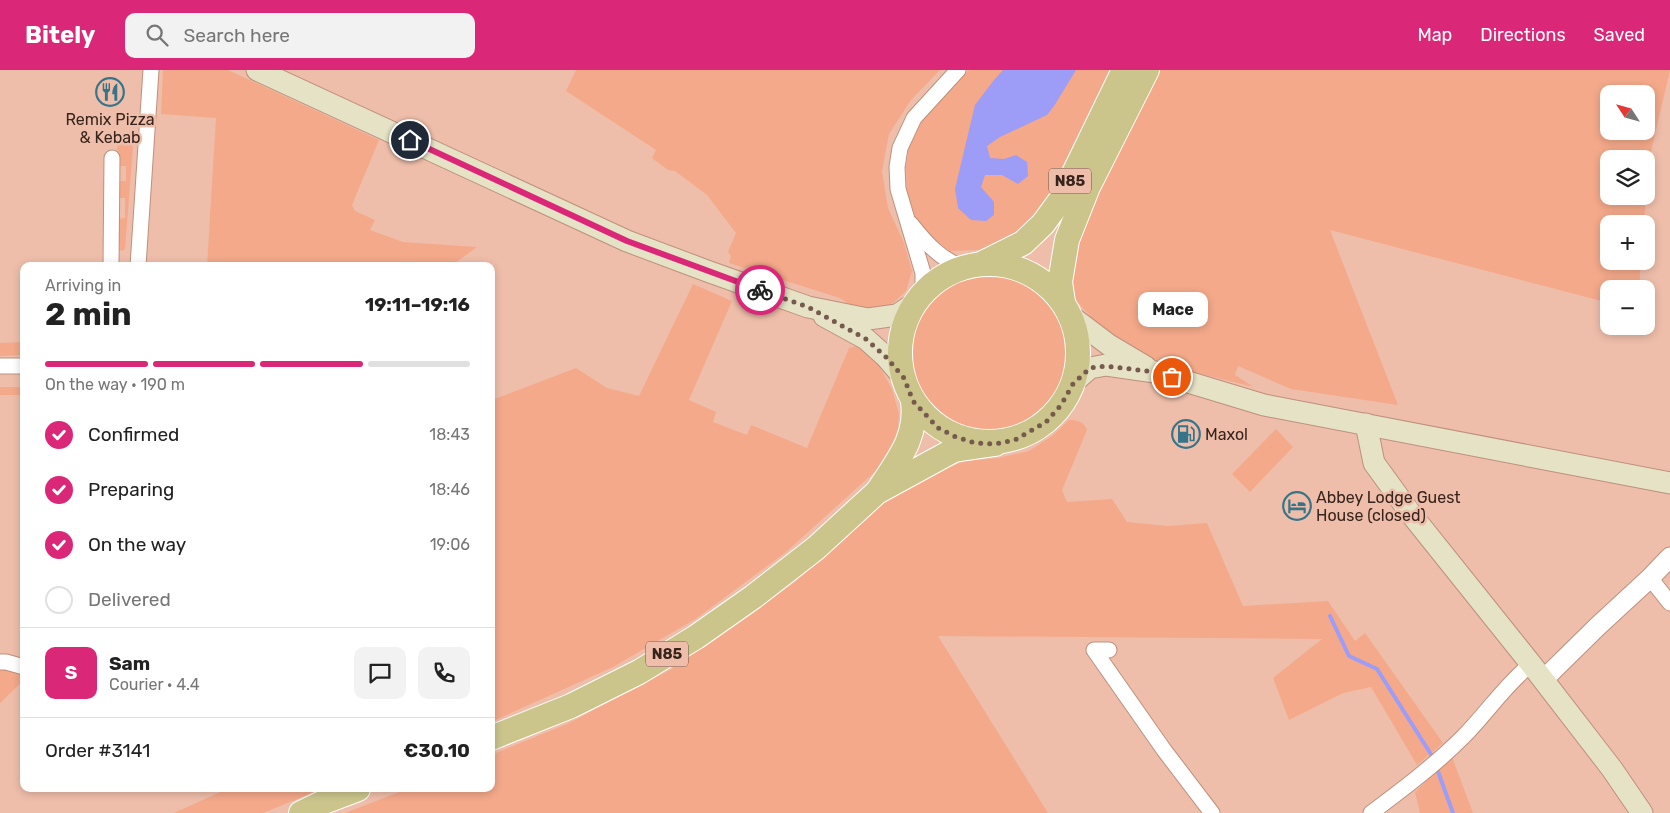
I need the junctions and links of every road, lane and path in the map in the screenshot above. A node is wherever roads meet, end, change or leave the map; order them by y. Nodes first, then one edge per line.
1 (151, 70) edge
2 (257, 70) edge
3 (958, 70) edge
4 (1124, 70) edge
5 (1147, 70) edge
6 (112, 158) dead end
7 (905, 217) junction
8 (111, 262) edge
9 (138, 262) edge
10 (972, 265) junction
11 (919, 297) junction
12 (808, 307) junction
13 (1068, 309) junction
14 (0, 366) edge
15 (20, 366) edge
16 (1154, 372) junction
17 (904, 378) junction
18 (1073, 384) junction
19 (913, 401) junction
20 (1366, 424) junction
21 (995, 444) junction
22 (1670, 483) edge
23 (877, 492) junction
24 (1670, 557) edge
25 (1650, 578) junction
26 (1670, 603) edge
27 (1109, 650) dead end
28 (0, 662) edge
29 (20, 666) edge
30 (1537, 672) junction
31 (495, 736) edge
32 (350, 792) edge
33 (301, 813) edge
34 (1212, 813) edge
35 (1371, 813) edge
36 (1642, 813) edge

1 - 9 street
2 - 12 main road
3 - 7 street
4 - 10 main road, N85
5 - 13 main road, N85
6 - 8 street
7 - 10 street
7 - 11 street
10 - 11 main road, N85
10 - 13 main road
11 - 12 main road
11 - 17 main road, N85
12 - 17 main road
13 - 16 main road
13 - 18 main road, N85
14 - 15 street
16 - 18 main road
16 - 20 main road
17 - 19 main road, N85
18 - 21 main road, N85
19 - 21 main road, N85
19 - 23 main road, N85
20 - 22 main road
20 - 30 main road
21 - 23 main road, N85
23 - 31 main road, N85
24 - 25 street
25 - 26 street
25 - 30 street
27 - 34 street
28 - 29 street
30 - 35 street
30 - 36 main road
32 - 33 main road

